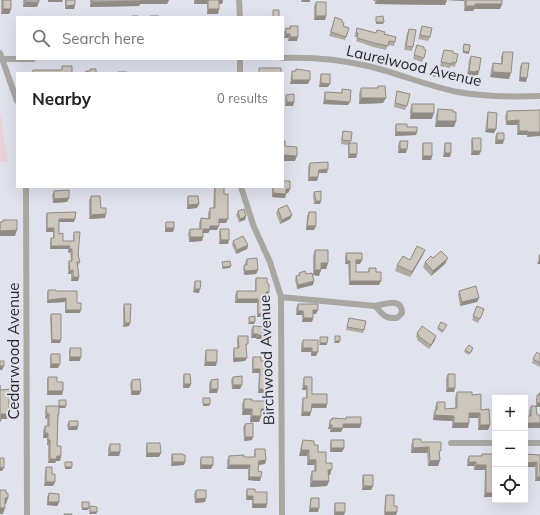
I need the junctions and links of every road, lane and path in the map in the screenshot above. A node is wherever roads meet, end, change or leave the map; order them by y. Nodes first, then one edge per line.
1 (239, 0) edge
2 (240, 16) edge
3 (0, 53) edge
4 (284, 58) edge
5 (3, 59) junction
6 (16, 59) edge
7 (240, 60) edge
8 (240, 72) edge
9 (540, 96) edge
10 (16, 98) edge
11 (26, 188) edge
12 (241, 188) edge
13 (281, 297) junction
14 (375, 306) dead end
15 (451, 443) dead end
16 (492, 443) edge
17 (528, 443) edge
18 (540, 443) edge
19 (27, 515) edge
20 (282, 515) edge

1 - 2 street
3 - 5 street
4 - 9 street, Laurelwood Avenue
5 - 6 street
5 - 10 street
7 - 8 street
11 - 19 street, Cedarwood Avenue
12 - 13 street, Birchwood Avenue
13 - 14 street
13 - 20 street, Birchwood Avenue
15 - 16 street
17 - 18 street

